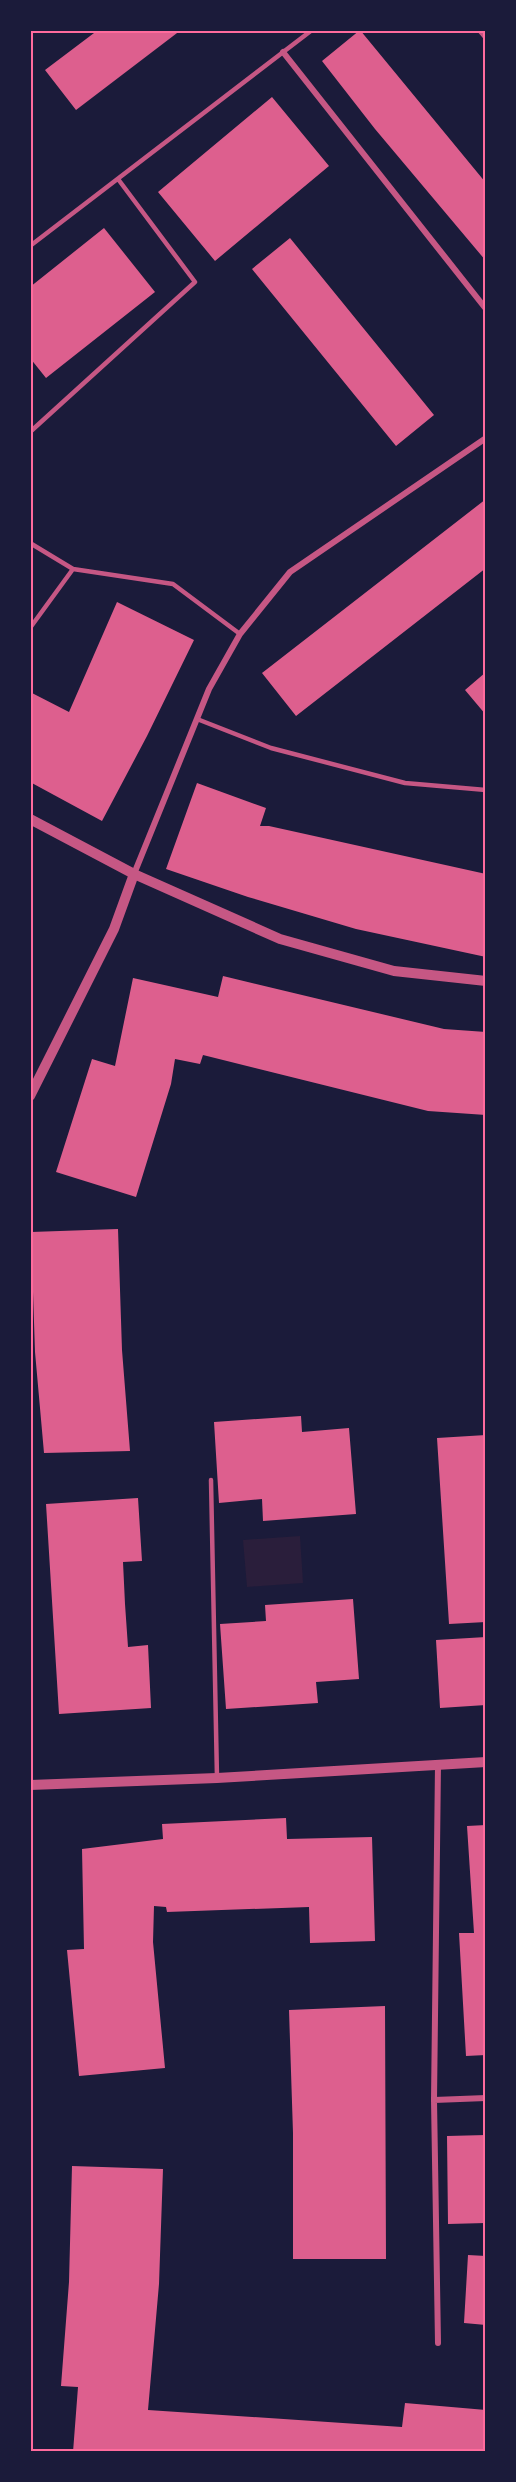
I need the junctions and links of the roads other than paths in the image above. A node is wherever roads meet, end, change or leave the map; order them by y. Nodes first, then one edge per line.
1 (312, 30) edge
2 (480, 30) edge
3 (486, 37) edge
4 (283, 52) junction
5 (118, 179) junction
6 (30, 246) edge
7 (486, 309) edge
8 (30, 432) edge
9 (486, 438) edge
10 (30, 543) edge
11 (73, 569) junction
12 (30, 628) edge
13 (240, 634) junction
14 (197, 719) junction
15 (486, 790) edge
16 (30, 819) edge
17 (134, 874) junction
18 (486, 981) edge
19 (30, 1096) edge
20 (211, 1480) dead end
21 (486, 1762) edge
22 (438, 1765) junction
23 (217, 1778) junction
24 (30, 1785) edge
25 (486, 2098) edge
26 (434, 2100) junction
27 (438, 2343) dead end

1 - 4 lane
2 - 3 street
4 - 5 lane
4 - 7 street
5 - 6 lane
5 - 8 lane
9 - 13 street
10 - 11 lane
11 - 12 lane
11 - 13 lane
13 - 14 street
14 - 15 lane
14 - 17 street
16 - 17 street
17 - 18 street
17 - 19 street
20 - 23 lane
21 - 22 street
22 - 23 street
22 - 26 street
23 - 24 street
25 - 26 street
26 - 27 street

